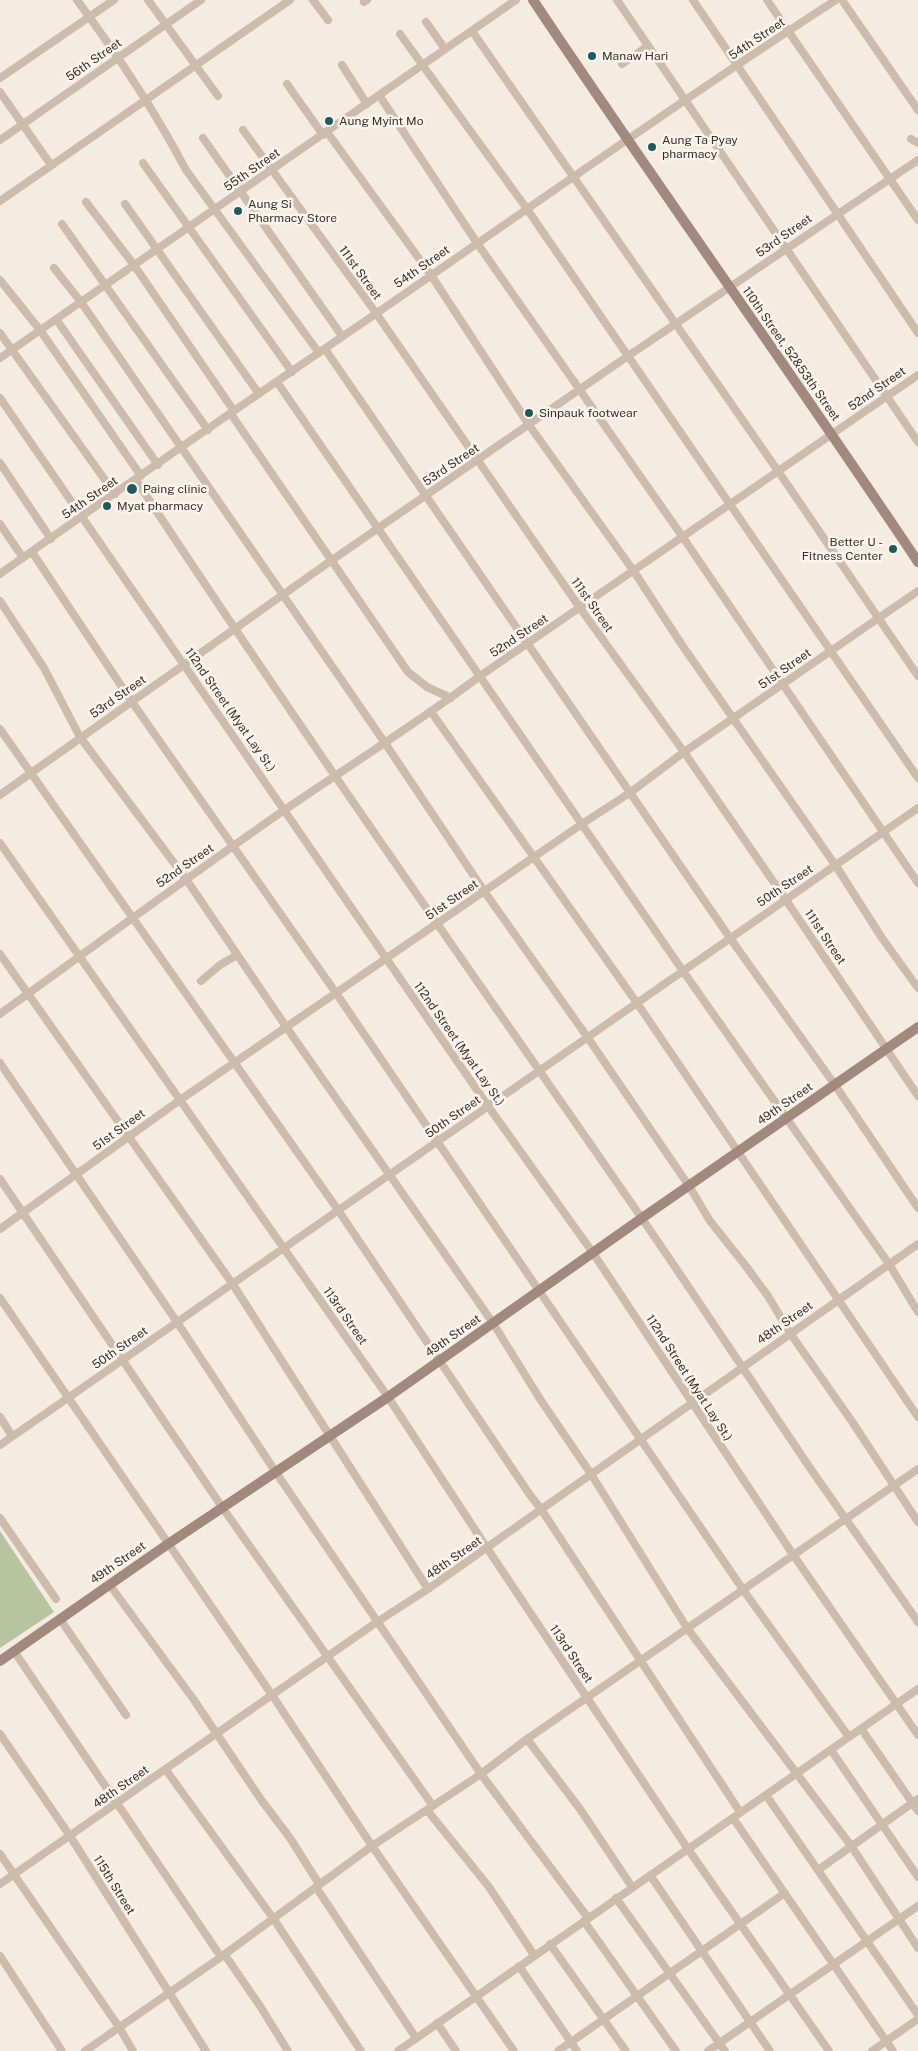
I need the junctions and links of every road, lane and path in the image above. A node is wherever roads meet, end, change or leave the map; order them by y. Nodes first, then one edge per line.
1 (77, 0) edge
2 (114, 0) edge
3 (148, 0) edge
4 (202, 0) edge
5 (290, 0) edge
6 (313, 0) edge
7 (516, 0) edge
8 (533, 0) edge
9 (617, 0) edge
10 (693, 0) edge
11 (767, 0) edge
12 (836, 0) edge
13 (842, 0) edge
14 (90, 17) junction
15 (328, 20) dead end
16 (426, 22) dead end
17 (164, 25) junction
18 (472, 31) junction
19 (787, 31) junction
20 (400, 34) dead end
21 (648, 46) junction
22 (445, 49) junction
23 (118, 57) junction
24 (622, 64) dead end
25 (194, 65) junction
26 (342, 65) dead end
27 (423, 65) junction
28 (738, 65) junction
29 (0, 78) edge
30 (287, 84) dead end
31 (0, 92) edge
32 (379, 95) junction
33 (218, 96) dead end
34 (145, 100) junction
35 (685, 100) junction
36 (367, 104) junction
37 (918, 110) edge
38 (22, 124) junction
39 (243, 130) dead end
40 (325, 133) junction
41 (203, 138) dead end
42 (627, 138) junction
43 (0, 140) edge
44 (918, 160) edge
45 (143, 163) dead end
46 (51, 166) junction
47 (272, 170) junction
48 (574, 177) junction
49 (891, 179) junction
50 (241, 191) junction
51 (0, 201) edge
52 (86, 202) dead end
53 (125, 204) dead end
54 (527, 209) junction
55 (215, 210) junction
56 (837, 213) junction
57 (918, 220) edge
58 (62, 224) dead end
59 (189, 227) junction
60 (477, 243) junction
61 (786, 248) junction
62 (158, 249) junction
63 (134, 265) junction
64 (54, 268) dead end
65 (431, 275) junction
66 (0, 280) edge
67 (106, 285) junction
68 (729, 288) junction
69 (81, 302) junction
70 (376, 314) junction
71 (56, 320) junction
72 (675, 325) junction
73 (40, 330) junction
74 (0, 333) edge
75 (918, 333) edge
76 (342, 336) junction
77 (12, 350) junction
78 (322, 351) junction
79 (628, 356) junction
80 (0, 358) edge
81 (292, 372) junction
82 (918, 374) edge
83 (277, 382) junction
84 (579, 391) junction
85 (259, 394) junction
86 (886, 396) junction
87 (0, 398) edge
88 (232, 413) junction
89 (529, 425) junction
90 (208, 430) junction
91 (833, 435) junction
92 (918, 442) edge
93 (182, 448) junction
94 (478, 460) junction
95 (0, 463) edge
96 (158, 465) junction
97 (778, 471) junction
98 (139, 478) junction
99 (115, 494) junction
100 (426, 496) junction
101 (730, 504) junction
102 (83, 516) junction
103 (0, 524) edge
104 (379, 528) junction
105 (682, 536) junction
106 (51, 539) junction
107 (32, 552) junction
108 (24, 558) junction
109 (332, 560) junction
110 (918, 562) edge
111 (634, 570) junction
112 (0, 574) edge
113 (918, 591) edge
114 (283, 594) junction
115 (0, 601) edge
116 (580, 608) junction
117 (877, 618) junction
118 (234, 629) junction
119 (529, 644) junction
120 (830, 651) junction
121 (184, 664) junction
122 (480, 676) junction
123 (918, 676) edge
124 (782, 684) junction
125 (451, 698) junction
126 (132, 702) junction
127 (432, 713) junction
128 (734, 718) junction
129 (0, 729) edge
130 (80, 737) junction
131 (385, 744) junction
132 (684, 752) junction
133 (32, 774) junction
134 (336, 776) junction
135 (918, 778) edge
136 (631, 792) junction
137 (0, 795) edge
138 (918, 808) edge
139 (285, 810) junction
140 (582, 824) junction
141 (883, 833) junction
142 (0, 842) edge
143 (232, 847) junction
144 (534, 857) junction
145 (836, 866) junction
146 (186, 879) junction
147 (918, 883) edge
148 (484, 891) junction
149 (786, 900) junction
150 (133, 916) junction
151 (437, 924) junction
152 (730, 938) junction
153 (0, 954) edge
154 (79, 956) junction
155 (237, 956) junction
156 (386, 959) junction
157 (683, 971) junction
158 (201, 981) dead end
159 (918, 988) edge
160 (336, 993) junction
161 (27, 994) junction
162 (637, 1003) junction
163 (0, 1014) edge
164 (918, 1027) edge
165 (286, 1028) junction
166 (588, 1038) junction
167 (887, 1049) junction
168 (0, 1063) edge
169 (234, 1064) junction
170 (539, 1072) junction
171 (835, 1085) junction
172 (918, 1096) edge
173 (180, 1100) junction
174 (488, 1106) junction
175 (786, 1119) junction
176 (129, 1136) junction
177 (438, 1141) junction
178 (737, 1153) junction
179 (76, 1175) junction
180 (388, 1175) junction
181 (0, 1179) edge
182 (689, 1186) junction
183 (918, 1208) edge
184 (338, 1210) junction
185 (24, 1212) junction
186 (642, 1218) junction
187 (0, 1229) edge
188 (918, 1244) edge
189 (283, 1248) junction
190 (593, 1253) junction
191 (888, 1264) junction
192 (232, 1283) junction
193 (540, 1289) junction
194 (0, 1298) edge
195 (838, 1300) junction
196 (918, 1312) edge
197 (177, 1322) junction
198 (493, 1323) junction
199 (790, 1333) junction
200 (123, 1360) junction
201 (439, 1360) junction
202 (743, 1366) junction
203 (388, 1397) junction
204 (68, 1398) junction
205 (692, 1403) junction
206 (0, 1417) edge
207 (918, 1417) edge
208 (328, 1435) junction
209 (12, 1436) junction
210 (642, 1440) junction
211 (0, 1445) edge
212 (918, 1469) edge
213 (275, 1472) junction
214 (591, 1474) junction
215 (893, 1486) junction
216 (222, 1507) junction
217 (541, 1509) junction
218 (0, 1518) edge
219 (846, 1518) junction
220 (918, 1522) edge
221 (168, 1544) junction
222 (487, 1548) junction
223 (794, 1556) junction
224 (109, 1584) junction
225 (428, 1590) junction
226 (744, 1591) junction
227 (56, 1598) dead end
228 (60, 1619) junction
229 (377, 1622) junction
230 (918, 1622) edge
231 (687, 1628) junction
232 (14, 1651) junction
233 (328, 1656) junction
234 (641, 1660) junction
235 (0, 1661) edge
236 (918, 1689) edge
237 (272, 1696) junction
238 (587, 1698) junction
239 (896, 1705) junction
240 (126, 1715) dead end
241 (862, 1730) junction
242 (217, 1733) junction
243 (0, 1734) edge
244 (918, 1735) edge
245 (849, 1738) junction
246 (527, 1739) junction
247 (831, 1750) junction
248 (166, 1770) junction
249 (798, 1773) junction
250 (481, 1774) junction
251 (766, 1795) junction
252 (915, 1801) edge
253 (118, 1803) junction
254 (430, 1808) junction
255 (918, 1811) edge
256 (740, 1812) junction
257 (733, 1818) junction
258 (882, 1825) junction
259 (70, 1836) junction
260 (372, 1846) junction
261 (852, 1847) junction
262 (688, 1849) junction
263 (0, 1854) edge
264 (818, 1870) junction
265 (14, 1874) junction
266 (650, 1875) junction
267 (918, 1877) edge
268 (0, 1884) edge
269 (318, 1885) junction
270 (632, 1887) junction
271 (784, 1893) junction
272 (616, 1898) junction
273 (918, 1906) edge
274 (272, 1918) junction
275 (586, 1920) junction
276 (899, 1920) junction
277 (742, 1924) junction
278 (867, 1942) junction
279 (550, 1944) junction
280 (918, 1948) edge
281 (702, 1951) junction
282 (534, 1955) junction
283 (0, 1956) edge
284 (223, 1956) junction
285 (833, 1965) junction
286 (519, 1966) junction
287 (670, 1974) junction
288 (169, 1993) junction
289 (789, 1995) junction
290 (476, 1996) junction
291 (637, 1996) junction
292 (918, 2015) edge
293 (604, 2019) junction
294 (918, 2020) edge
295 (750, 2022) junction
296 (437, 2023) junction
297 (119, 2027) junction
298 (416, 2038) junction
299 (886, 2041) junction
300 (571, 2043) junction
301 (720, 2043) junction
302 (403, 2049) edge
303 (62, 2051) edge
304 (85, 2051) edge
305 (133, 2051) edge
306 (206, 2051) edge
307 (288, 2051) edge
308 (361, 2051) edge
309 (456, 2051) edge
310 (514, 2051) edge
311 (558, 2051) edge
312 (577, 2051) edge
313 (626, 2051) edge
314 (676, 2051) edge
315 (708, 2051) edge
316 (725, 2051) edge
317 (770, 2051) edge
318 (829, 2051) edge
319 (872, 2051) edge
320 (893, 2051) edge

1 - 14 street
2 - 14 street
3 - 17 street
4 - 17 street, 56th Street
5 - 25 street
6 - 15 street
7 - 18 street, 55th Street
8 - 42 main road, 110th Street, 52&53th Street
9 - 21 street
10 - 28 street
11 - 19 street
12 - 19 street, 54th Street
13 - 37 street
14 - 23 street
14 - 29 street
16 - 22 street
17 - 23 street, 56th Street
17 - 25 street
18 - 22 street, 55th Street
18 - 48 street
19 - 28 street, 54th Street
19 - 49 street
20 - 27 street
21 - 24 street
21 - 35 street
22 - 27 street, 55th Street
23 - 34 street
23 - 38 street, 56th Street
25 - 33 street
25 - 34 street
26 - 36 street
27 - 32 street, 55th Street
27 - 54 street
28 - 35 street, 54th Street
28 - 56 street
30 - 40 street
31 - 38 street
32 - 36 street, 55th Street
32 - 60 street
34 - 46 street
34 - 55 street
35 - 42 street, 54th Street
35 - 61 street
36 - 40 street, 55th Street
38 - 43 street, 56th Street
38 - 46 street
39 - 47 street, 111st Street
40 - 47 street, 55th Street
40 - 65 street
41 - 50 street
42 - 48 street, 54th Street
42 - 68 main road, 110th Street, 52&53th Street
44 - 49 street, 53rd Street
45 - 59 street
46 - 51 street
47 - 50 street, 55th Street
47 - 70 street, 111st Street
48 - 54 street, 54th Street
48 - 72 street
49 - 56 street, 53rd Street
49 - 57 street
50 - 55 street, 55th Street
50 - 76 street
52 - 63 street
53 - 62 street
54 - 60 street, 54th Street
54 - 79 street
55 - 59 street, 55th Street
55 - 78 street
56 - 61 street, 53rd Street
56 - 75 street
58 - 67 street
59 - 62 street, 55th Street
59 - 81 street
60 - 65 street, 54th Street
60 - 84 street
61 - 68 street, 53rd Street
61 - 86 street
62 - 63 street, 55th Street
62 - 85 street
63 - 67 street, 55th Street
63 - 88 street
64 - 69 street
65 - 70 street, 54th Street
65 - 89 street
66 - 73 street
67 - 69 street, 55th Street
67 - 90 street
68 - 72 street, 53rd Street
68 - 91 main road, 110th Street, 52&53th Street
69 - 71 street, 55th Street
69 - 93 street
70 - 76 street, 54th Street
70 - 94 street, 111st Street
71 - 73 street, 55th Street
71 - 96 street
72 - 79 street, 53rd Street
72 - 97 street
73 - 77 street, 55th Street
73 - 98 street
74 - 77 street
76 - 78 street, 54th Street
77 - 80 street, 55th Street
77 - 99 street
78 - 81 street, 54th Street
78 - 100 street
79 - 84 street, 53rd Street
79 - 101 street
81 - 83 street, 54th Street
82 - 86 street, 52nd Street
83 - 85 street, 54th Street
83 - 104 street
84 - 89 street, 53rd Street
84 - 105 street
85 - 88 street, 54th Street
86 - 91 street, 52nd Street
86 - 92 street
87 - 102 street, 112nd Street (Myat Lay St.)
88 - 90 street, 54th Street
88 - 109 street
89 - 94 street, 53rd Street
89 - 111 street
90 - 93 street, 54th Street
91 - 97 street, 52nd Street
91 - 110 main road, 110th Street, 52&53th Street
93 - 96 street, 54th Street
93 - 114 street
94 - 100 street, 53rd Street
94 - 116 street, 111st Street
95 - 106 street
96 - 98 street, 54th Street
97 - 101 street, 52nd Street
97 - 117 street
98 - 99 street, 54th Street
98 - 118 street
99 - 102 street, 54th Street
100 - 104 street, 53rd Street
100 - 119 street
101 - 105 street, 52nd Street
101 - 120 street
102 - 106 street, 54th Street
102 - 121 street, 112nd Street (Myat Lay St.)
103 - 108 street
104 - 109 street, 53rd Street
104 - 122 street
105 - 111 street, 52nd Street
105 - 124 street
106 - 107 street, 54th Street
107 - 108 street, 54th Street
107 - 126 street
108 - 112 street, 54th Street
109 - 114 street, 53rd Street
109 - 125 street
111 - 116 street, 52nd Street
111 - 128 street
113 - 117 street, 51st Street
114 - 118 street, 53rd Street
114 - 131 street
115 - 130 street
116 - 119 street, 52nd Street
116 - 132 street, 111st Street
117 - 120 street, 51st Street
117 - 123 street
118 - 121 street, 53rd Street
118 - 134 street
119 - 122 street, 52nd Street
119 - 136 street
120 - 124 street, 51st Street
120 - 135 street
121 - 126 street, 53rd Street
121 - 139 street, 112nd Street (Myat Lay St.)
122 - 125 street, 52nd Street
122 - 140 street
124 - 128 street, 51st Street
124 - 141 street
125 - 127 street, 52nd Street
126 - 130 street, 53rd Street
126 - 143 street
127 - 131 street, 52nd Street
127 - 144 street
128 - 132 street, 51st Street
128 - 145 street
129 - 133 street
130 - 133 street, 53rd Street
130 - 146 street
131 - 134 street, 52nd Street
131 - 148 street
132 - 136 street, 51st Street
132 - 149 street, 111st Street
133 - 137 street, 53rd Street
133 - 150 street
134 - 139 street, 52nd Street
134 - 151 street
136 - 140 street, 51st Street
136 - 152 street
138 - 141 street, 50th Street
139 - 143 street, 52nd Street
139 - 156 street, 112nd Street (Myat Lay St.)
140 - 144 street, 51st Street
140 - 157 street
141 - 145 street, 50th Street
141 - 147 street
142 - 154 street, 113rd Street
143 - 146 street, 52nd Street
143 - 160 street
144 - 148 street, 51st Street
144 - 162 street
145 - 149 street, 50th Street
145 - 159 street
146 - 150 street, 52nd Street
146 - 155 street
148 - 151 street, 51st Street
148 - 166 street
149 - 152 street, 50th Street
149 - 167 street, 111st Street
150 - 154 street, 52nd Street
150 - 169 street
151 - 156 street, 51st Street
151 - 170 street
152 - 157 street, 50th Street
152 - 171 street
153 - 161 street
154 - 161 street, 52nd Street
154 - 173 street, 113rd Street
155 - 158 street
155 - 165 street
156 - 160 street, 51st Street
156 - 174 street, 112nd Street (Myat Lay St.)
157 - 162 street, 50th Street
157 - 175 street
160 - 165 street, 51st Street
160 - 177 street
161 - 163 street
161 - 176 street
162 - 166 street, 50th Street
162 - 178 street
164 - 167 main road, 49th Street
165 - 169 street, 51st Street
165 - 180 street
166 - 170 street, 50th Street
166 - 182 street
167 - 171 main road, 49th Street
167 - 172 street, 111st Street
168 - 179 street
169 - 173 street, 51st Street
169 - 184 street
170 - 174 street, 50th Street
170 - 186 street
171 - 175 main road, 49th Street
171 - 183 street
173 - 176 street, 51st Street
173 - 189 street, 113rd Street
174 - 177 street, 50th Street
174 - 190 street, 112nd Street (Myat Lay St.)
175 - 178 main road, 49th Street
175 - 191 street
176 - 179 street, 51st Street
176 - 192 street
177 - 180 street, 50th Street
177 - 193 street
178 - 182 main road, 49th Street
178 - 195 street
179 - 185 street, 51st Street
179 - 197 street
180 - 184 street, 50th Street
180 - 198 street
181 - 185 street
182 - 186 main road, 49th Street
182 - 199 street
184 - 189 street, 50th Street
184 - 201 street
185 - 187 street, 51st Street
185 - 200 street
186 - 190 main road, 49th Street
186 - 202 street
188 - 191 street, 48th Street
189 - 192 street, 50th Street
189 - 203 street, 113rd Street
190 - 193 main road, 49th Street
190 - 205 street, 112nd Street (Myat Lay St.)
191 - 195 street, 48th Street
191 - 196 street
192 - 197 street, 50th Street
192 - 208 street
193 - 198 main road, 49th Street
193 - 210 street
194 - 204 street
195 - 199 street, 48th Street
195 - 207 street
197 - 200 street, 50th Street
197 - 213 street
198 - 201 main road, 49th Street
198 - 214 street
199 - 202 street, 48th Street
199 - 215 street
200 - 204 street, 50th Street
200 - 216 street
201 - 203 main road, 49th Street
201 - 217 street
202 - 205 street, 48th Street
202 - 219 street
203 - 208 main road, 49th Street
203 - 222 street, 113rd Street
204 - 209 street, 50th Street
204 - 221 street
205 - 210 street, 48th Street
205 - 223 street, 112nd Street (Myat Lay St.)
206 - 209 street
208 - 213 main road, 49th Street
208 - 225 street
209 - 211 street, 50th Street
210 - 214 street, 48th Street
210 - 226 street
212 - 215 street
213 - 216 main road, 49th Street
213 - 229 street
214 - 217 street, 48th Street
214 - 231 street
215 - 219 street
215 - 220 street
216 - 221 main road, 49th Street
216 - 233 street
217 - 222 street, 48th Street
217 - 234 street
218 - 227 street
219 - 223 street
219 - 230 street
221 - 224 main road, 49th Street
221 - 237 street
222 - 225 street, 48th Street
222 - 238 street, 113rd Street
223 - 226 street
223 - 239 street, 112nd Street (Myat Lay St.)
224 - 228 main road, 49th Street
224 - 242 street
225 - 229 street, 48th Street
226 - 231 street
226 - 245 street
228 - 232 main road, 49th Street
228 - 240 street
229 - 233 street, 48th Street
229 - 250 street
231 - 234 street
231 - 249 street
232 - 235 main road, 49th Street
232 - 253 street
233 - 237 street, 48th Street
233 - 254 street
234 - 238 street
234 - 256 street
236 - 239 street
237 - 242 street, 48th Street
237 - 260 street
238 - 246 street
238 - 262 street, 113rd Street
239 - 241 street
239 - 244 street, 112nd Street (Myat Lay St.)
241 - 245 street
241 - 252 street
242 - 248 street, 48th Street
242 - 269 street
243 - 259 street, 115th Street
245 - 247 street
246 - 250 street
246 - 270 street
247 - 249 street
247 - 258 street
248 - 253 street, 48th Street
248 - 274 street
249 - 251 street
249 - 261 street
250 - 254 street
250 - 275 street
251 - 256 street
251 - 264 street
252 - 255 street
252 - 258 street
253 - 259 street, 48th Street
253 - 284 street
254 - 260 street
254 - 282 street
256 - 257 street
257 - 262 street
257 - 271 street
258 - 261 street
258 - 267 street
259 - 265 street, 48th Street
259 - 288 street, 115th Street
260 - 269 street
260 - 290 street
261 - 264 street
261 - 276 street
262 - 266 street
262 - 277 street, 113rd Street
263 - 265 street
264 - 278 street
265 - 268 street, 48th Street
265 - 297 street
266 - 270 street
266 - 281 street
269 - 274 street
269 - 298 street
270 - 272 street
271 - 277 street
271 - 285 street
272 - 275 street
272 - 287 street
273 - 276 street
274 - 284 street
274 - 308 street
275 - 279 street
275 - 291 street
276 - 278 street
276 - 280 street
277 - 281 street
277 - 289 street, 113rd Street
278 - 285 street
278 - 292 street
279 - 282 street
279 - 293 street
281 - 287 street
281 - 295 street
282 - 286 street
283 - 303 street
284 - 288 street
284 - 307 street
285 - 289 street
285 - 299 street
286 - 290 street
286 - 300 street
287 - 291 street
287 - 301 street
288 - 297 street
288 - 306 street, 115th Street
289 - 295 street
289 - 318 street, 113rd Street
290 - 296 street
290 - 310 street
291 - 293 street
291 - 314 street
293 - 300 street
293 - 313 street
294 - 299 street
295 - 301 street
295 - 317 street
296 - 298 street
296 - 309 street
297 - 304 street
297 - 305 street
298 - 302 street
299 - 319 street
299 - 320 street
300 - 311 street
300 - 312 street
301 - 315 street
301 - 316 street

